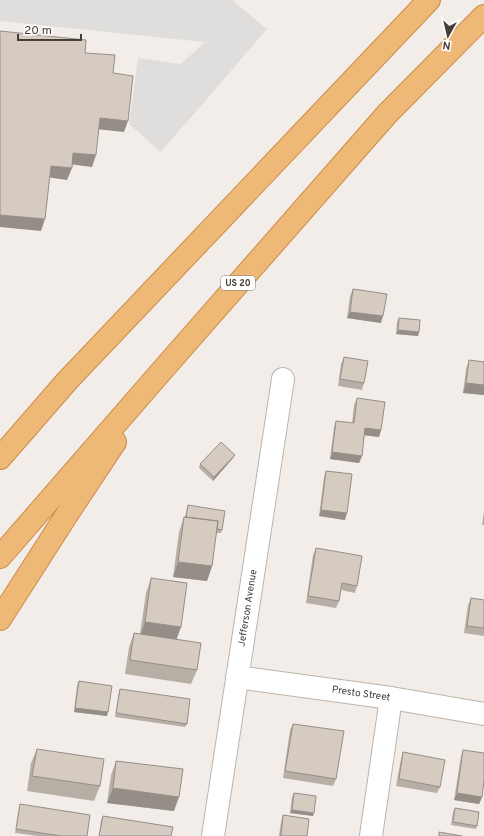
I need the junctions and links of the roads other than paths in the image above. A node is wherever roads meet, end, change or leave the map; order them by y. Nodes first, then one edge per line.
1 (429, 0) edge
2 (484, 16) edge
3 (166, 366) junction
4 (283, 379) dead end
5 (67, 381) junction
6 (0, 443) edge
7 (0, 458) edge
8 (0, 557) edge
9 (0, 619) edge
10 (237, 677) junction
11 (391, 698) junction
12 (484, 714) edge
13 (213, 836) edge
14 (371, 836) edge

1 - 5 highway
2 - 3 highway, US 20
3 - 8 highway, US 20
3 - 9 highway
4 - 10 street, Jefferson Avenue
5 - 6 highway
5 - 7 highway
10 - 11 street, Presto Street
10 - 13 street, Jefferson Avenue
11 - 12 street, Presto Street
11 - 14 street

